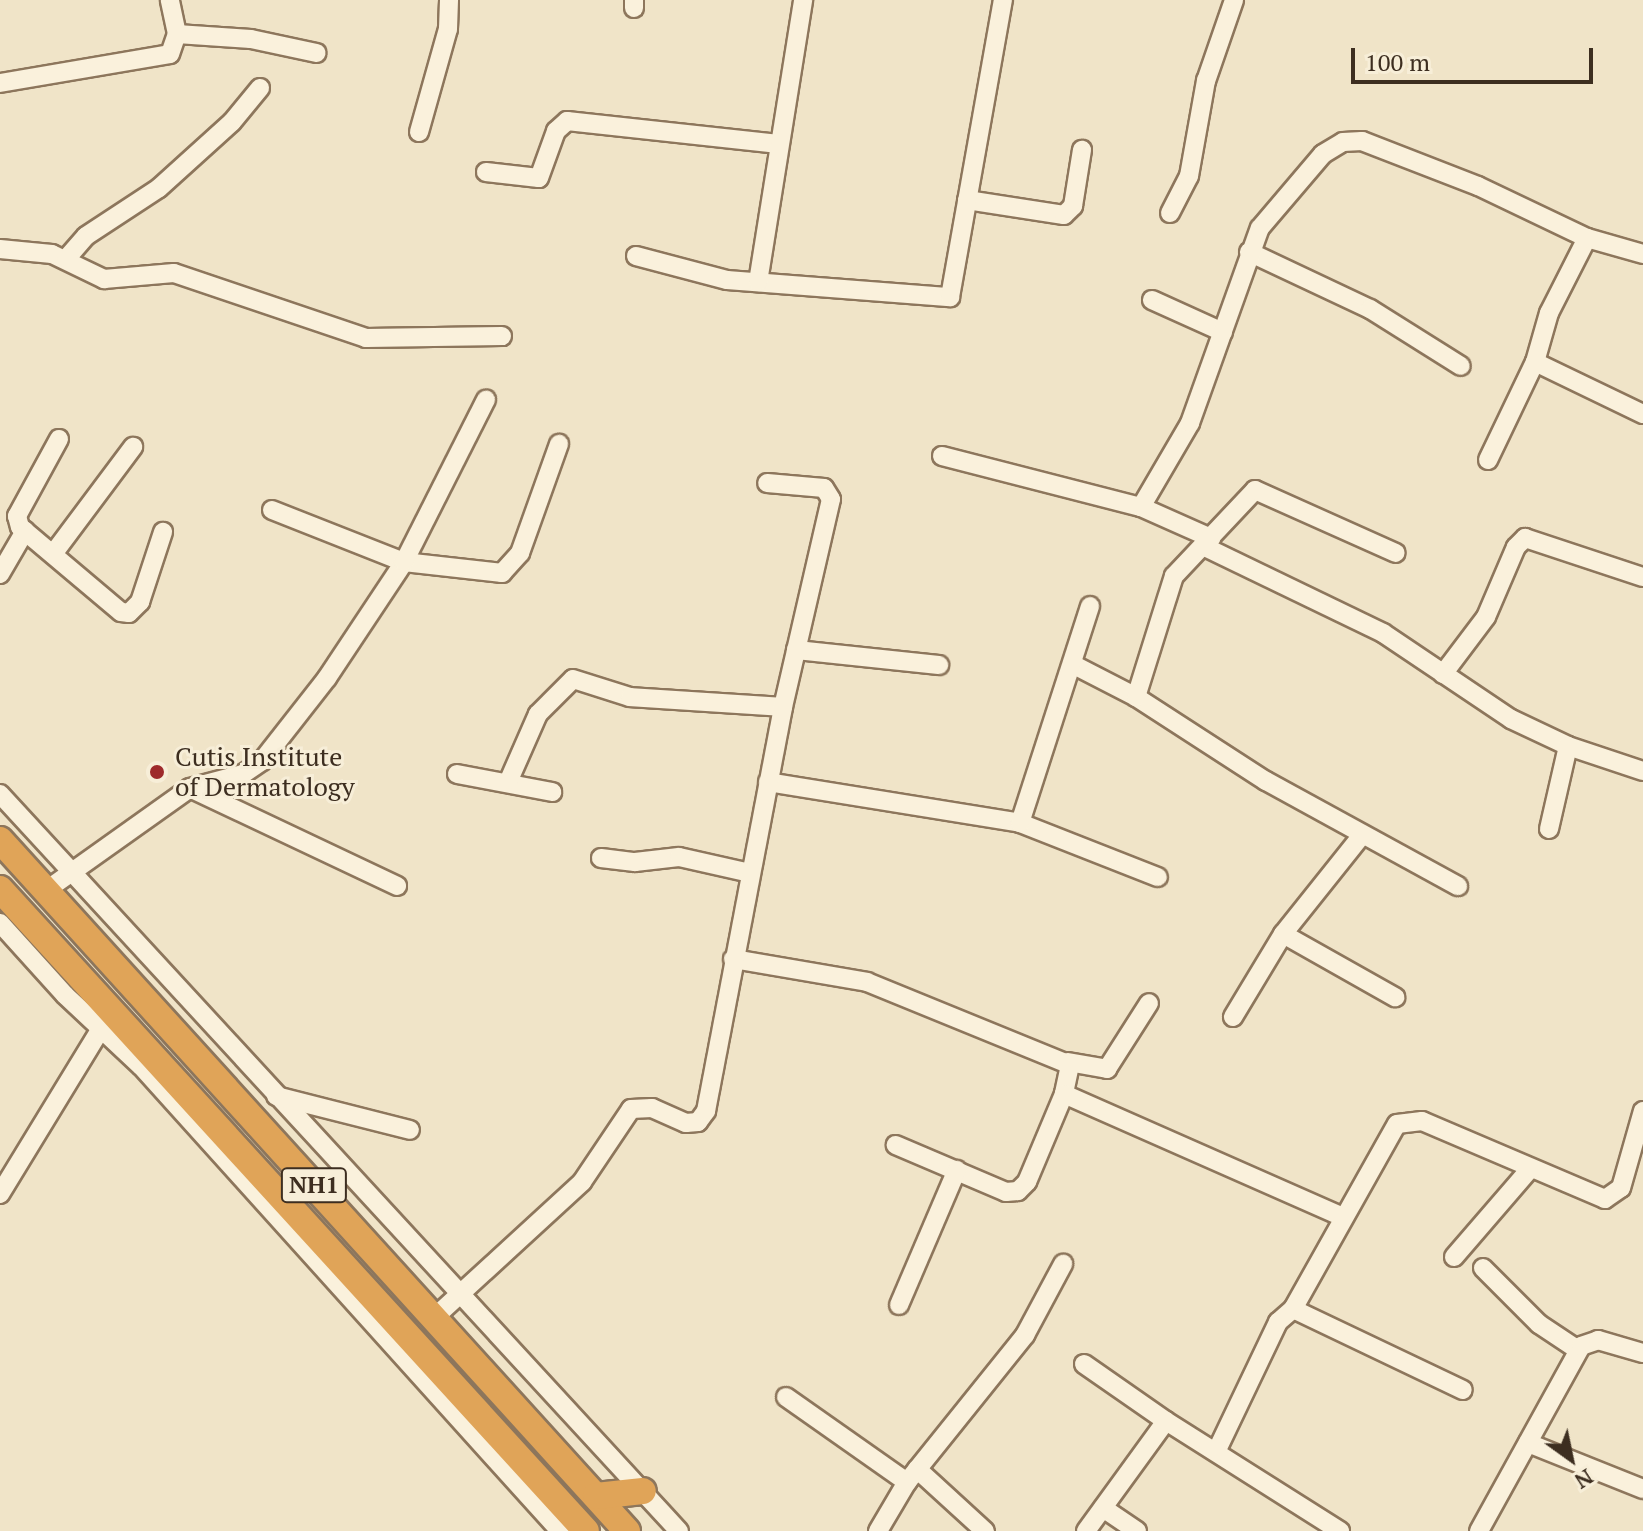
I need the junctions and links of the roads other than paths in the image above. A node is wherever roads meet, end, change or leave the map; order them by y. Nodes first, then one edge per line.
1 (170, 0) edge
2 (449, 0) edge
3 (803, 0) edge
4 (1003, 0) edge
5 (1234, 0) edge
6 (177, 34) junction
7 (317, 53) dead end
8 (0, 83) edge
9 (260, 88) dead end
10 (419, 132) dead end
11 (779, 144) junction
12 (1082, 150) dead end
13 (486, 172) dead end
14 (967, 200) junction
15 (1170, 213) dead end
16 (1587, 238) junction
17 (0, 249) edge
18 (1249, 252) junction
19 (1643, 254) edge
20 (636, 256) dead end
21 (66, 259) junction
22 (758, 282) junction
23 (1152, 300) dead end
24 (1223, 332) junction
25 (502, 336) dead end
26 (1535, 362) junction
27 (1461, 366) dead end
28 (486, 400) dead end
29 (1643, 414) edge
30 (59, 439) dead end
31 (559, 444) dead end
32 (133, 447) dead end
33 (942, 456) dead end
34 (1488, 460) dead end
35 (767, 483) dead end
36 (1141, 507) junction
37 (272, 510) dead end
38 (25, 531) junction
39 (163, 532) dead end
40 (1207, 542) junction
41 (1396, 553) dead end
42 (53, 554) junction
43 (404, 562) junction
44 (0, 574) edge
45 (1643, 577) edge
46 (1090, 606) dead end
47 (796, 650) junction
48 (939, 665) dead end
49 (1074, 665) junction
50 (1443, 674) junction
51 (1136, 697) junction
52 (783, 707) junction
53 (1568, 746) junction
54 (1643, 771) edge
55 (457, 774) dead end
56 (509, 780) junction
57 (768, 782) junction
58 (190, 788) junction
59 (552, 792) dead end
60 (0, 794) edge
61 (1020, 823) junction
62 (1549, 829) dead end
63 (1362, 835) junction
64 (0, 840) edge
65 (601, 858) dead end
66 (72, 873) junction
67 (750, 873) junction
68 (1158, 877) dead end
69 (397, 886) dead end
70 (1458, 886) dead end
71 (0, 889) edge
72 (48, 889) junction
73 (0, 923) edge
74 (1283, 934) junction
75 (733, 959) junction
76 (1395, 997) dead end
77 (1149, 1003) dead end
78 (1233, 1017) dead end
79 (107, 1019) junction
80 (1068, 1062) junction
81 (1064, 1094) junction
82 (276, 1096) junction
83 (1643, 1111) edge
84 (410, 1130) dead end
85 (896, 1145) dead end
86 (1530, 1169) junction
87 (957, 1170) junction
88 (0, 1194) edge
89 (1341, 1216) junction
90 (1454, 1257) dead end
91 (1063, 1264) dead end
92 (1483, 1268) dead end
93 (458, 1294) junction
94 (899, 1305) dead end
95 (1293, 1309) junction
96 (436, 1316) junction
97 (1578, 1350) junction
98 (1643, 1353) edge
99 (1084, 1364) dead end
100 (1463, 1390) dead end
101 (786, 1397) dead end
102 (1166, 1421) junction
103 (1528, 1443) junction
104 (1217, 1450) junction
105 (912, 1476) junction
106 (1643, 1489) edge
107 (643, 1491) junction
108 (596, 1496) junction
109 (1103, 1508) junction
110 (560, 1531) edge
111 (586, 1531) edge
112 (627, 1531) edge
113 (679, 1531) edge
114 (878, 1531) edge
115 (985, 1531) edge
116 (1086, 1531) edge
117 (1137, 1531) edge
118 (1340, 1531) edge
119 (1479, 1531) edge

1 - 6 street
2 - 10 street
3 - 11 street
4 - 14 street
5 - 15 street
6 - 7 street
6 - 8 street
9 - 21 street
11 - 13 street
11 - 22 street
12 - 14 street
14 - 22 street
16 - 18 street
16 - 19 street
16 - 26 street
17 - 21 street
18 - 24 street
18 - 27 street
20 - 22 street
21 - 25 street
23 - 24 street
24 - 36 street
26 - 29 street
26 - 34 street
28 - 43 street
30 - 38 street
31 - 43 street
32 - 42 street
33 - 36 street
35 - 47 street
36 - 40 street
37 - 43 street
38 - 42 street
38 - 44 street
39 - 42 street
40 - 41 street
40 - 50 street
40 - 51 street
43 - 58 street
45 - 50 street
46 - 49 street
47 - 48 street
47 - 52 street
49 - 51 street
49 - 61 street
50 - 53 street
51 - 63 street
52 - 56 street
52 - 57 street
53 - 54 street
53 - 62 street
55 - 56 street
56 - 59 street
57 - 61 street
57 - 67 street
58 - 66 street
58 - 69 street
60 - 66 street
61 - 68 street
63 - 70 street
63 - 74 street
64 - 72 highway, NH1
65 - 67 street
66 - 72 street
66 - 82 street
67 - 75 street
71 - 79 highway, NH1
72 - 96 highway, NH1
73 - 79 street
74 - 76 street
74 - 78 street
75 - 80 street
75 - 93 street
77 - 80 street
79 - 88 street
79 - 110 street
79 - 111 highway, NH1
80 - 81 street
81 - 87 street
81 - 89 street
82 - 84 street
82 - 93 street
83 - 86 street
85 - 87 street
86 - 89 street
86 - 90 street
87 - 94 street
89 - 95 street
91 - 105 street
92 - 97 street
93 - 96 street
93 - 107 street
95 - 100 street
95 - 104 street
96 - 108 highway, NH1
97 - 98 street
97 - 103 street
99 - 102 street
101 - 105 street
102 - 104 street
102 - 109 street
103 - 106 street
103 - 119 street
104 - 118 street
105 - 114 street
105 - 115 street
107 - 108 highway
107 - 113 street
108 - 112 highway, NH1
109 - 116 street
109 - 117 street

